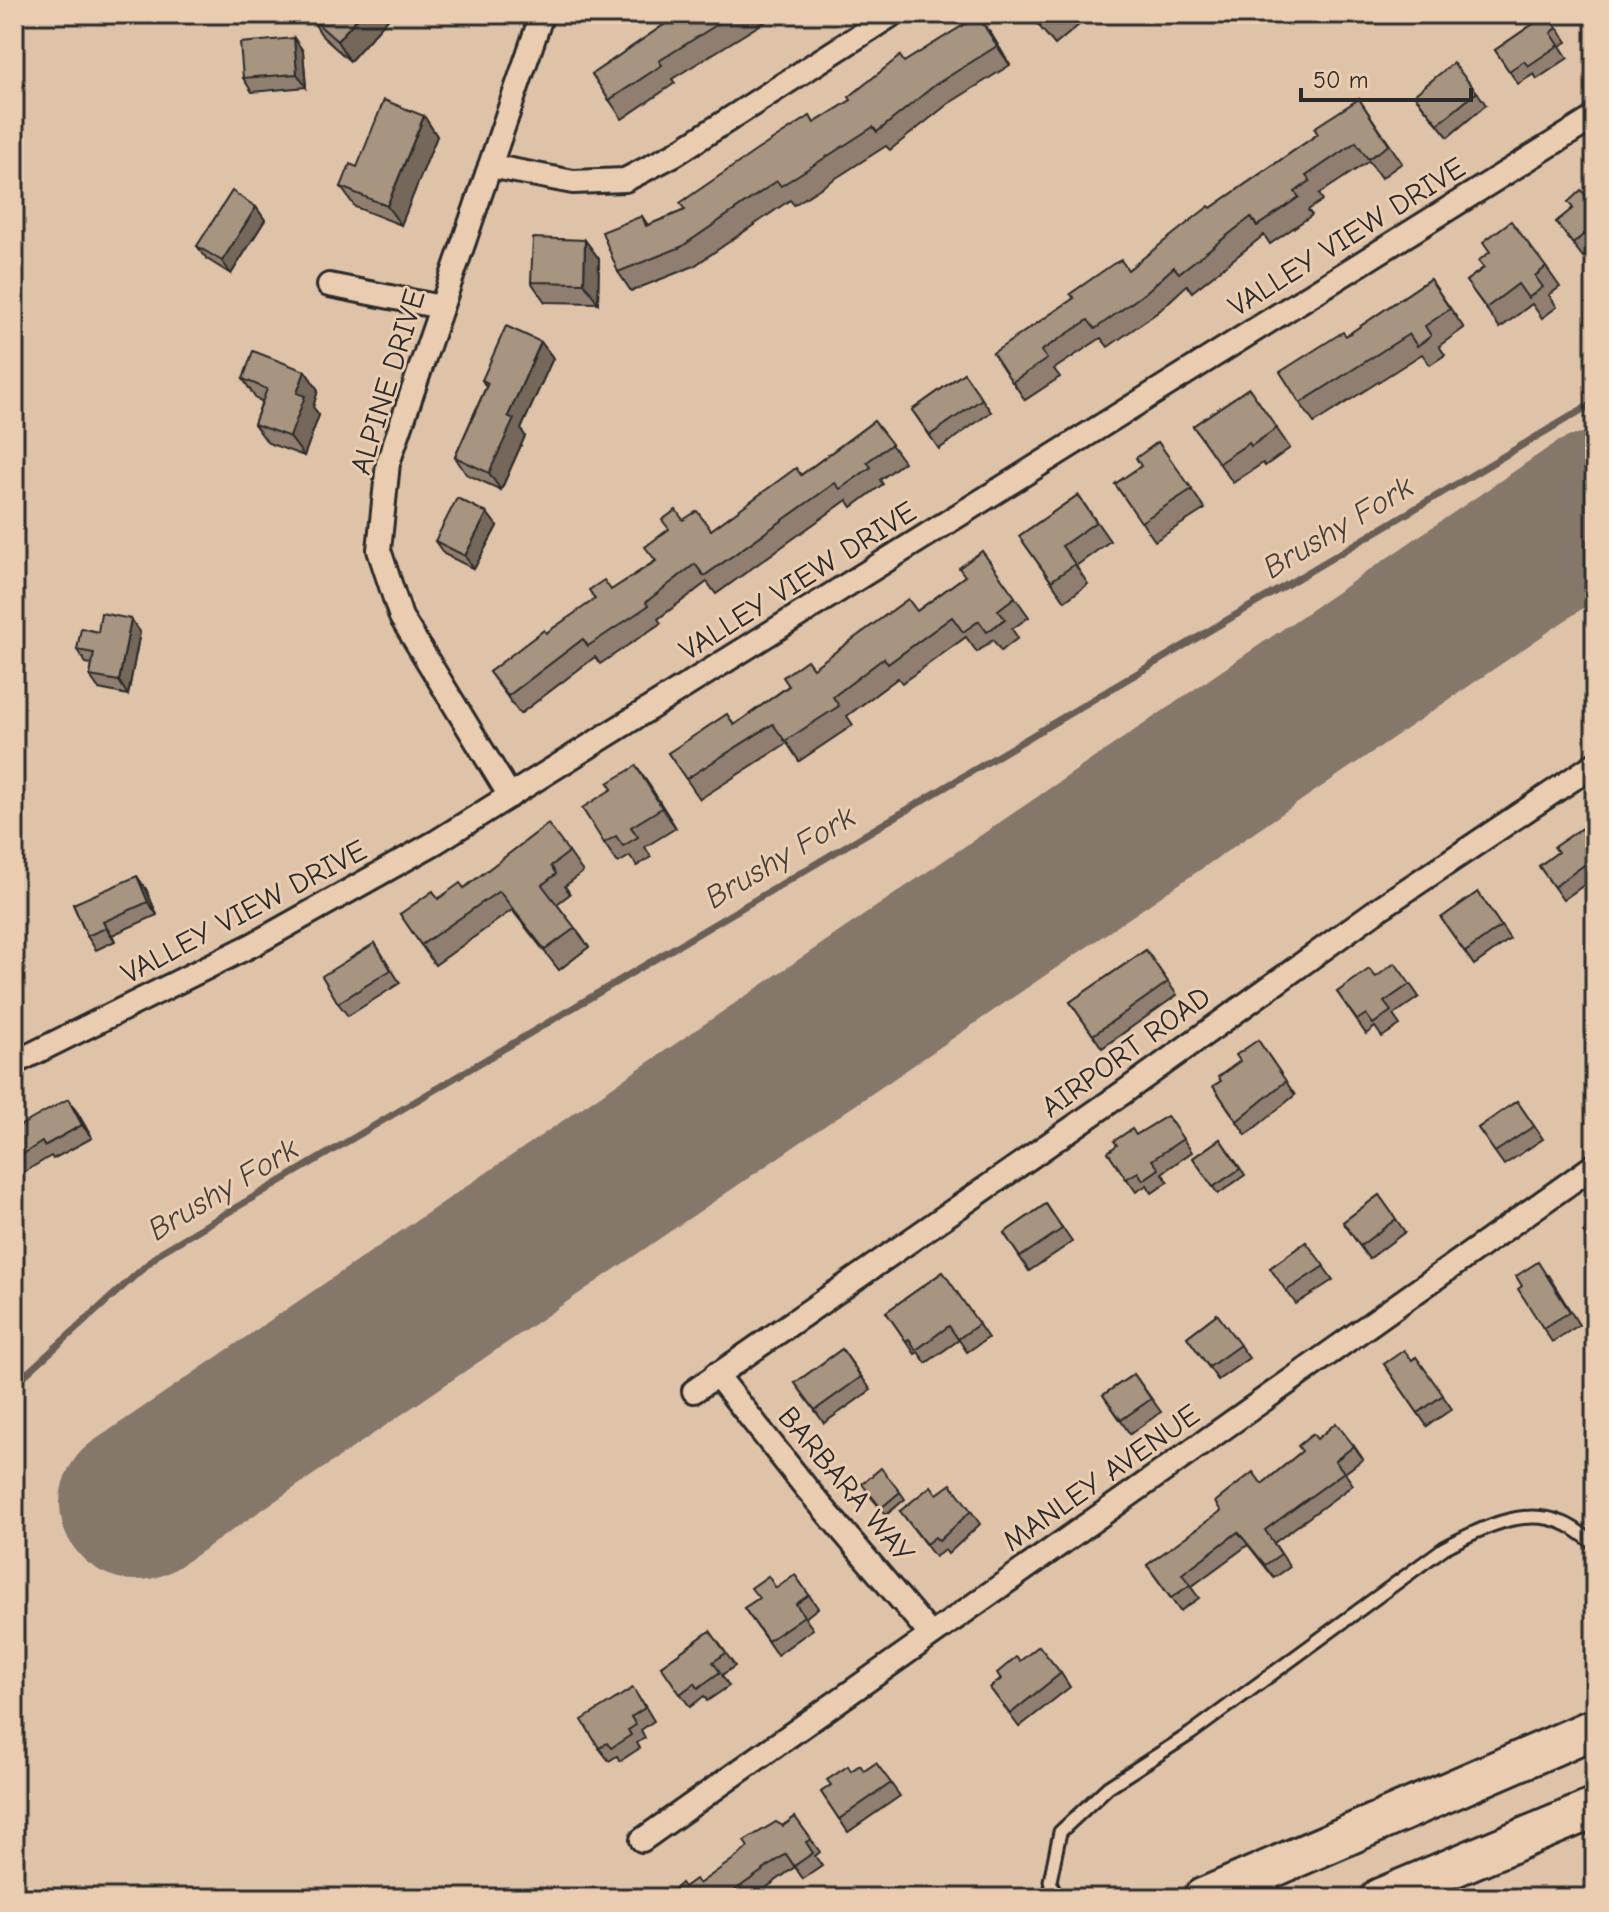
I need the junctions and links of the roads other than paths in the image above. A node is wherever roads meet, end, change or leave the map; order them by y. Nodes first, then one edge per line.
1 (542, 14) edge
2 (893, 14) edge
3 (1595, 117) edge
4 (490, 166) junction
5 (329, 285) dead end
6 (441, 307) junction
7 (1595, 764) edge
8 (510, 796) junction
9 (14, 1063) edge
10 (1595, 1165) edge
11 (716, 1374) junction
12 (694, 1391) dead end
13 (1595, 1544) edge
14 (930, 1634) junction
15 (1595, 1728) edge
16 (1595, 1808) edge
17 (642, 1840) dead end
18 (1057, 1898) edge
19 (1203, 1898) edge
20 (1380, 1898) edge

1 - 4 street, ALPINE DRIVE
2 - 4 street
3 - 8 street, VALLEY VIEW DRIVE
4 - 6 street, ALPINE DRIVE
5 - 6 street
6 - 8 street, ALPINE DRIVE
7 - 11 street, AIRPORT ROAD
8 - 9 street, VALLEY VIEW DRIVE
10 - 14 street, MANLEY AVENUE
11 - 12 street, AIRPORT ROAD
11 - 14 street, BARBARA WAY
13 - 18 lane
14 - 17 street, MANLEY AVENUE
15 - 19 highway
16 - 20 highway

